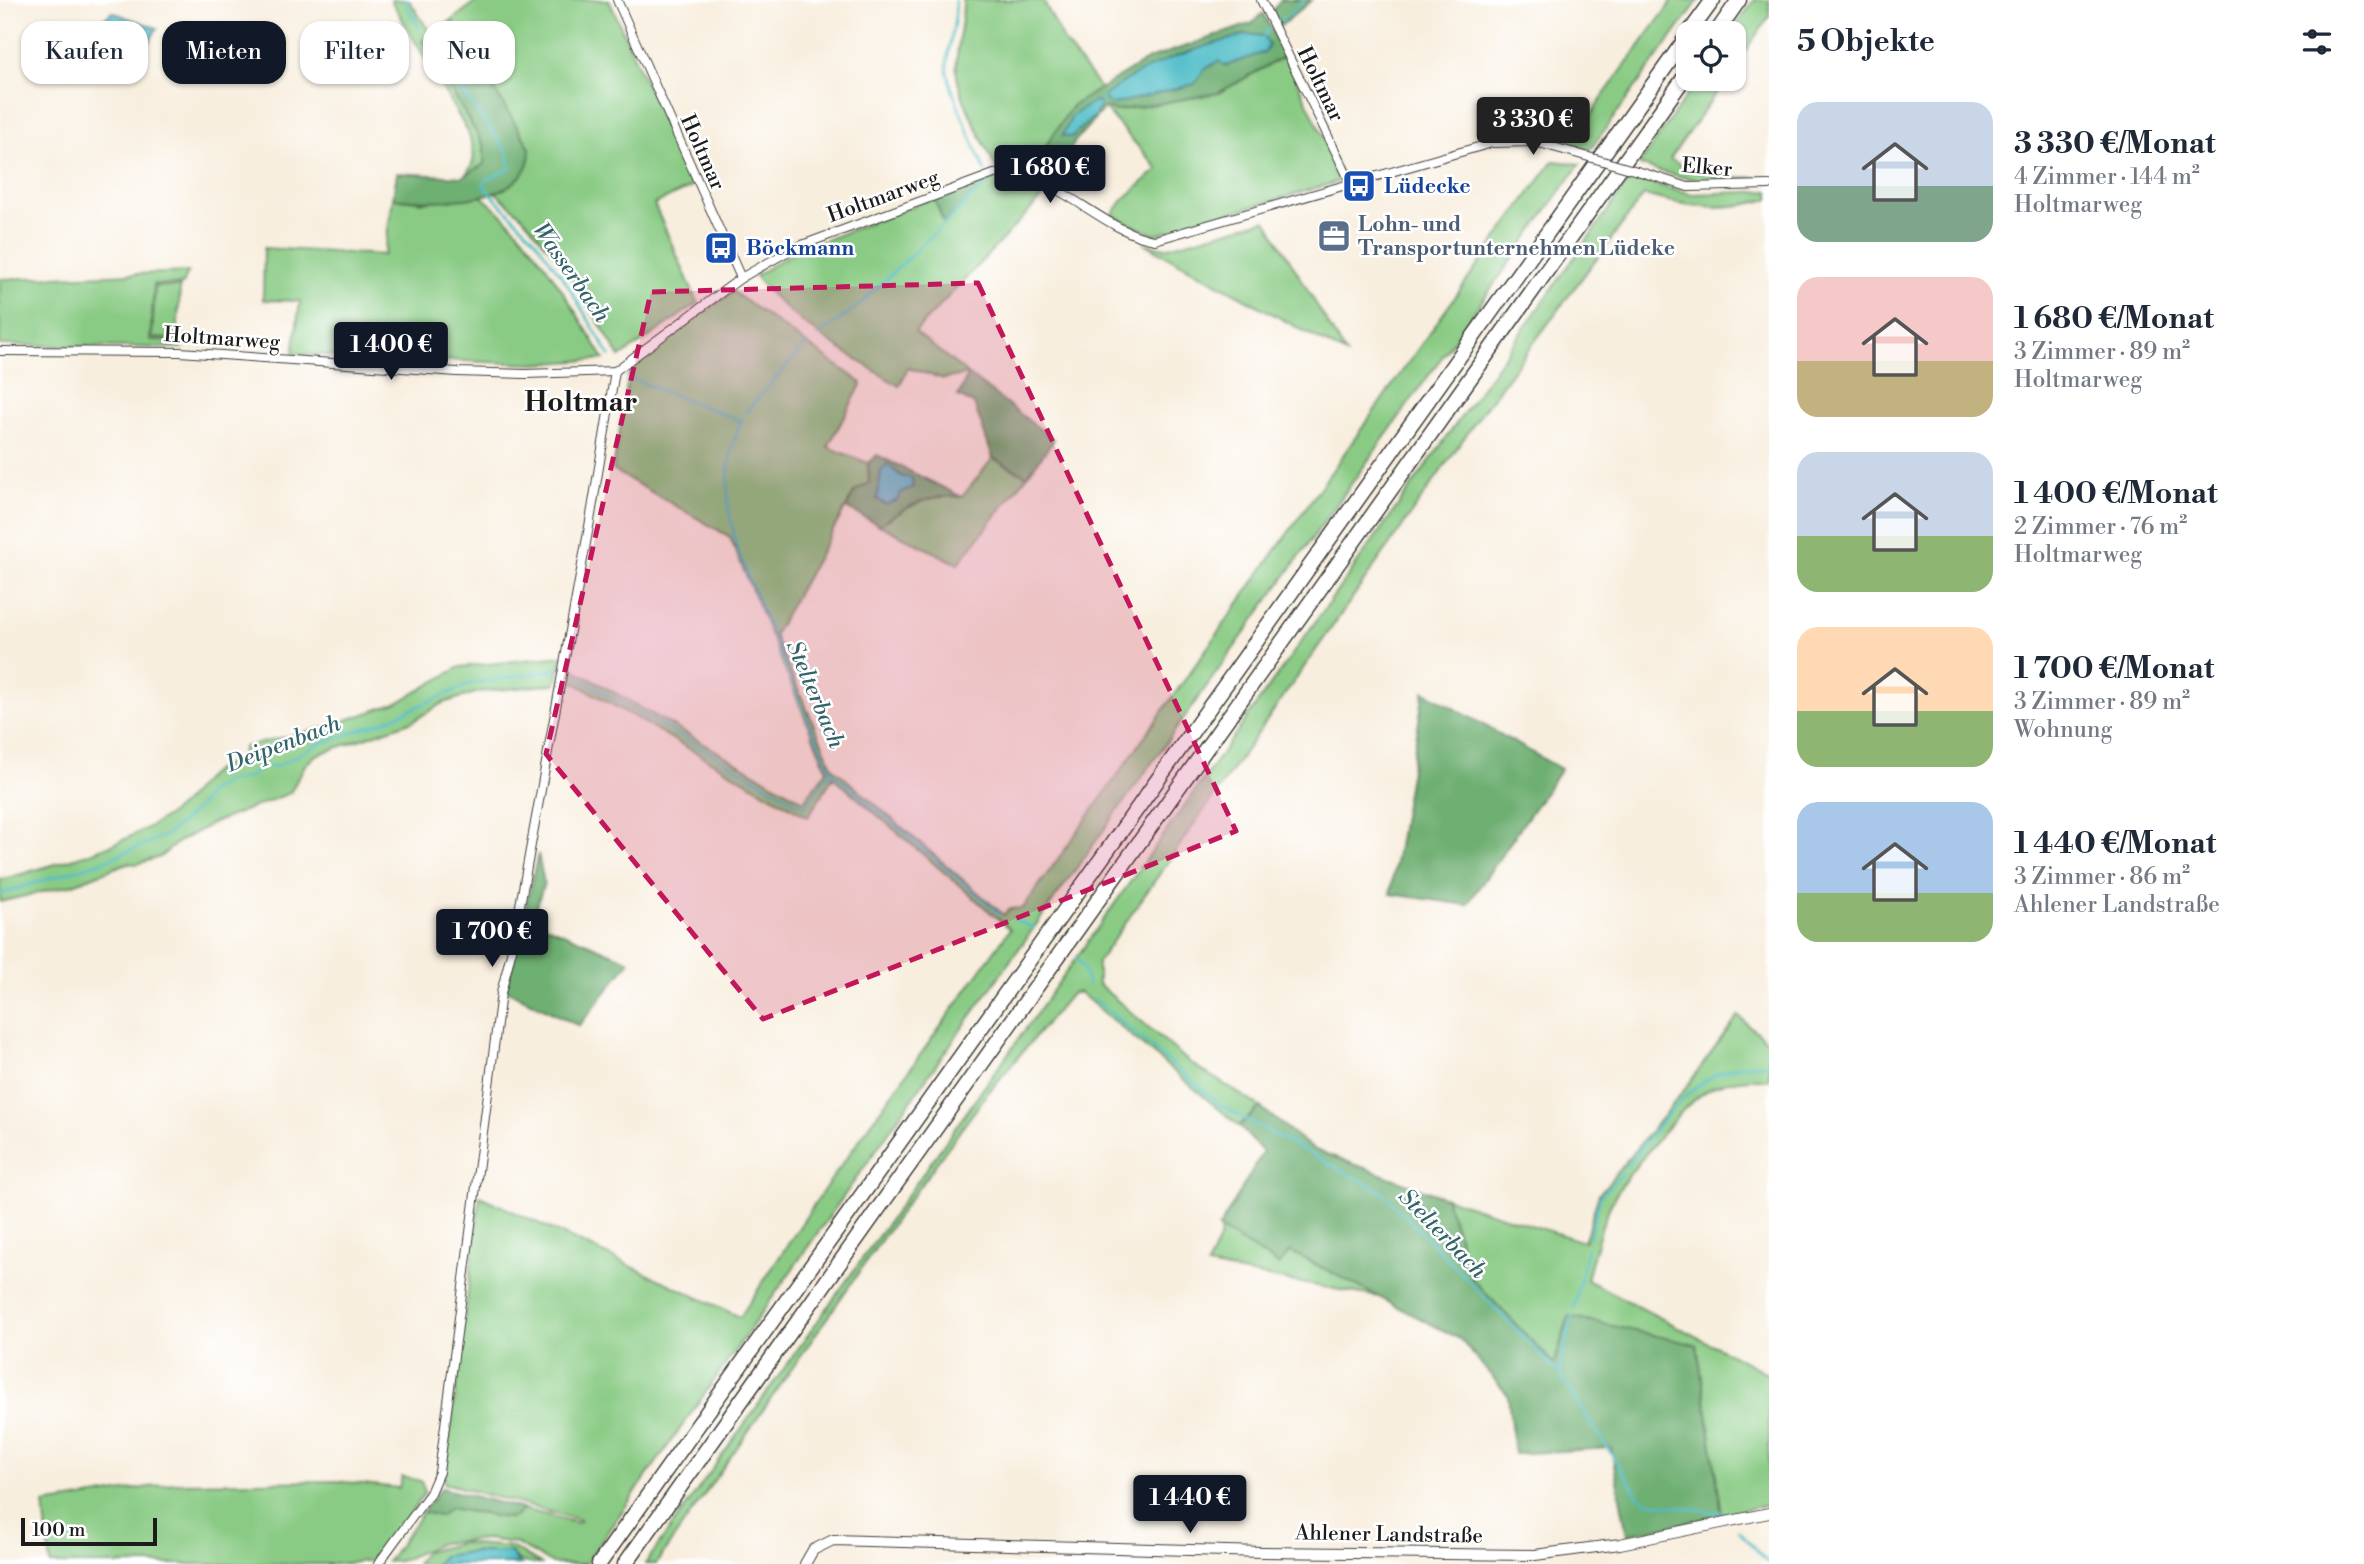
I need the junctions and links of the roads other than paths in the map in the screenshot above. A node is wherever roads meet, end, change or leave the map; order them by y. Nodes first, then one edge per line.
1 (617, 0) edge
2 (1261, 0) edge
3 (1713, 0) edge
4 (1739, 0) edge
5 (1698, 21) edge
6 (1724, 21) edge
7 (1676, 52) edge
8 (1676, 89) edge
9 (1575, 153) joint
10 (1351, 183) junction
11 (1769, 185) edge
12 (741, 278) junction
13 (0, 351) edge
14 (615, 371) junction
15 (1769, 1513) edge
16 (378, 1564) edge
17 (599, 1564) edge
18 (625, 1564) edge
19 (805, 1564) edge

1 - 12 street, Holtmar
2 - 10 street, Holtmar
3 - 5 highway
4 - 6 highway
7 - 17 highway
8 - 18 highway
9 - 10 street, Holtmarweg
9 - 11 street, Elker, bridge
10 - 12 street, Holtmarweg
12 - 14 street, Holtmarweg
13 - 14 street, Holtmarweg
14 - 16 street
15 - 19 street, Ahlener Landstraße

